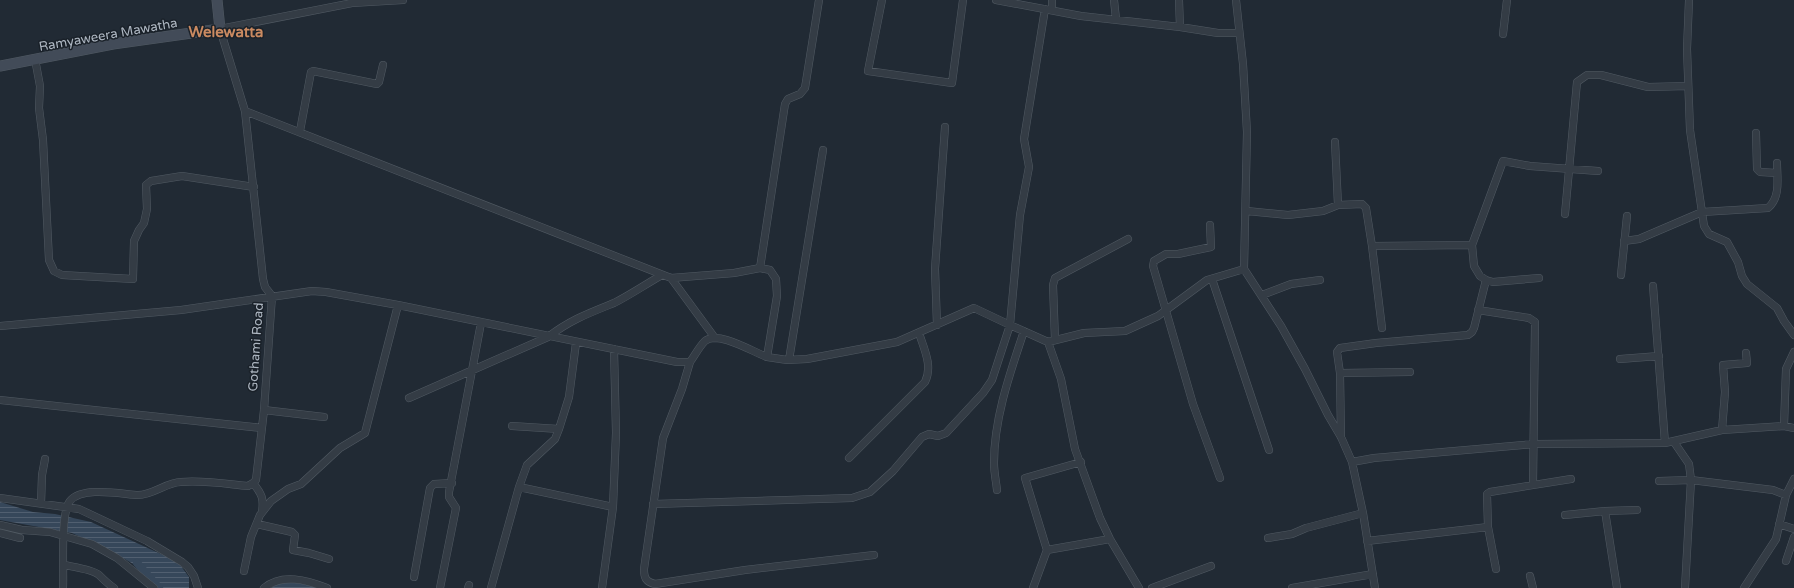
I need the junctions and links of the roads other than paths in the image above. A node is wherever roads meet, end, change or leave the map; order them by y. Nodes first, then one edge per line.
1 (217, 0) edge
2 (403, 0) edge
3 (819, 0) edge
4 (882, 0) edge
5 (963, 0) edge
6 (996, 0) edge
7 (1052, 0) edge
8 (1114, 0) edge
9 (1180, 0) edge
10 (1236, 0) edge
11 (1507, 0) edge
12 (1689, 0) edge
13 (1049, 10) junction
14 (1116, 19) junction
15 (1180, 27) junction
16 (220, 29) junction
17 (1239, 34) junction
18 (1503, 34) dead end
19 (35, 59) junction
20 (383, 65) dead end
21 (0, 66) edge
22 (1688, 86) junction
23 (245, 111) junction
24 (945, 127) dead end
25 (300, 131) junction
26 (1756, 133) dead end
27 (1335, 142) dead end
28 (823, 150) dead end
29 (1777, 163) dead end
30 (1568, 169) junction
31 (1598, 171) dead end
32 (1777, 173) junction
33 (254, 187) junction
34 (1338, 205) junction
35 (1247, 211) junction
36 (1702, 212) junction
37 (1565, 214) dead end
38 (1626, 216) dead end
39 (1210, 225) dead end
40 (1128, 239) dead end
41 (1624, 241) junction
42 (1472, 245) junction
43 (1372, 246) junction
44 (760, 268) junction
45 (1244, 269) junction
46 (662, 275) junction
47 (1621, 275) dead end
48 (671, 278) junction
49 (1539, 278) dead end
50 (1212, 279) junction
51 (1320, 280) dead end
52 (1486, 280) junction
53 (1653, 286) dead end
54 (1262, 295) junction
55 (272, 296) junction
56 (398, 305) junction
57 (1478, 310) junction
58 (1166, 312) junction
59 (481, 322) junction
60 (1010, 324) junction
61 (937, 325) junction
62 (0, 326) edge
63 (1382, 328) dead end
64 (1024, 331) junction
65 (919, 333) junction
66 (1794, 335) edge
67 (548, 337) junction
68 (715, 338) junction
69 (1051, 341) junction
70 (576, 343) junction
71 (614, 349) junction
72 (1794, 352) edge
73 (1746, 353) dead end
74 (1659, 356) junction
75 (767, 357) junction
76 (1620, 359) dead end
77 (789, 360) junction
78 (690, 362) junction
79 (473, 370) junction
80 (1410, 372) dead end
81 (1340, 373) junction
82 (409, 398) dead end
83 (0, 400) edge
84 (264, 410) junction
85 (324, 417) dead end
86 (512, 426) dead end
87 (1784, 426) junction
88 (262, 428) junction
89 (1794, 428) edge
90 (559, 430) junction
91 (1722, 430) junction
92 (1342, 437) junction
93 (1674, 442) junction
94 (1666, 443) junction
95 (1534, 444) junction
96 (1269, 450) dead end
97 (849, 458) dead end
98 (45, 459) dead end
99 (1081, 462) junction
100 (1352, 462) junction
101 (1220, 478) dead end
102 (1571, 479) dead end
103 (1794, 479) edge
104 (1691, 480) junction
105 (1659, 481) dead end
106 (452, 483) junction
107 (253, 484) junction
108 (1533, 485) junction
109 (519, 487) junction
110 (997, 490) dead end
111 (1786, 495) junction
112 (0, 498) edge
113 (41, 504) junction
114 (654, 504) junction
115 (613, 507) junction
116 (67, 509) junction
117 (1637, 510) dead end
118 (1605, 511) junction
119 (262, 513) junction
120 (1363, 513) junction
121 (1564, 515) dead end
122 (257, 524) junction
123 (1779, 524) junction
124 (0, 525) edge
125 (1488, 527) junction
126 (1794, 529) edge
127 (0, 533) edge
128 (64, 534) junction
129 (1794, 537) edge
130 (20, 538) dead end
131 (1268, 538) dead end
132 (1110, 539) junction
133 (1367, 541) junction
134 (1047, 550) junction
135 (874, 555) dead end
136 (329, 559) dead end
137 (1786, 561) dead end
138 (64, 565) junction
139 (1211, 566) dead end
140 (1496, 569) dead end
141 (244, 571) dead end
142 (1373, 574) junction
143 (1530, 576) dead end
144 (414, 577) dead end
145 (63, 588) edge
146 (114, 588) edge
147 (154, 588) edge
148 (198, 588) edge
149 (264, 588) edge
150 (327, 588) edge
151 (440, 588) edge
152 (491, 588) edge
153 (602, 588) edge
154 (1034, 588) edge
155 (1139, 588) edge
156 (1152, 588) edge
157 (1292, 588) edge
158 (1375, 588) edge
159 (1533, 588) edge
160 (1617, 588) edge
161 (1685, 588) edge
162 (1744, 588) edge

1 - 16 street, Gothami Road
2 - 16 street
3 - 44 street
4 - 5 street
6 - 13 street
7 - 13 street
8 - 14 street
9 - 15 street
10 - 17 street
11 - 18 street
12 - 22 street
13 - 14 street
13 - 60 street
14 - 15 street
15 - 17 street
16 - 19 street, Ramyaweera Mawatha
16 - 23 street, Gothami Road
17 - 35 street
19 - 21 street, Ramyaweera Mawatha
19 - 33 street
20 - 25 street
22 - 30 street
22 - 36 street
23 - 25 street
23 - 33 street, Gothami Road
24 - 61 street
25 - 46 street
26 - 32 street
27 - 34 street
28 - 77 street
29 - 32 street
30 - 31 street
30 - 37 street
30 - 42 street
32 - 36 street
33 - 55 street, Gothami Road
34 - 35 street
34 - 43 street
35 - 45 street
36 - 41 street
36 - 66 street
38 - 41 street
39 - 58 street
40 - 69 street
41 - 47 street
42 - 43 street
42 - 52 street
43 - 63 street
44 - 48 street
44 - 75 street
45 - 50 street
45 - 54 street
46 - 48 street
46 - 67 street
48 - 68 street
49 - 52 street
50 - 58 street
50 - 96 street
51 - 54 street
52 - 57 street
53 - 74 street
54 - 92 street
55 - 56 street
55 - 62 street
55 - 84 street, Gothami Road
56 - 59 street
56 - 119 street
57 - 81 street
57 - 95 street
58 - 69 street
58 - 101 street
59 - 67 street
59 - 79 street
60 - 61 street
60 - 64 street
60 - 114 street
61 - 65 street
64 - 69 street
64 - 110 street
65 - 77 street
65 - 97 street
67 - 70 street
67 - 79 street
68 - 75 street
68 - 78 street
69 - 99 street
70 - 71 street
70 - 90 street
71 - 78 street
71 - 115 street
72 - 87 street
73 - 91 street
74 - 76 street
74 - 94 street
75 - 77 street
78 - 114 street
79 - 82 street
79 - 106 street
80 - 81 street
81 - 92 street
83 - 88 street
84 - 85 street
84 - 88 street, Gothami Road
86 - 90 street
87 - 89 street
87 - 91 street
88 - 107 street, Gothami Road
90 - 109 street
91 - 93 street
92 - 100 street
93 - 94 street
93 - 104 street
94 - 95 street
95 - 100 street
95 - 108 street
98 - 113 street
99 - 132 street
99 - 134 street
100 - 120 street
102 - 108 street
103 - 111 street
104 - 105 street
104 - 111 street
104 - 161 street
106 - 144 street
106 - 151 street
107 - 116 street
107 - 119 street
108 - 125 street
109 - 115 street
109 - 152 street
111 - 123 street
112 - 113 street
113 - 116 street
114 - 135 street
115 - 153 street
116 - 128 street
116 - 148 street
117 - 118 street
118 - 121 street
118 - 160 street
119 - 122 street
120 - 131 street
120 - 133 street
122 - 136 street
122 - 141 street
123 - 126 street
123 - 162 street
124 - 128 street
125 - 133 street
125 - 140 street
127 - 130 street
128 - 138 street
128 - 147 street
129 - 137 street
132 - 134 street
132 - 155 street
133 - 142 street
134 - 154 street
138 - 145 street
138 - 146 street
139 - 156 street
142 - 157 street
142 - 158 street
143 - 159 street
149 - 150 street

